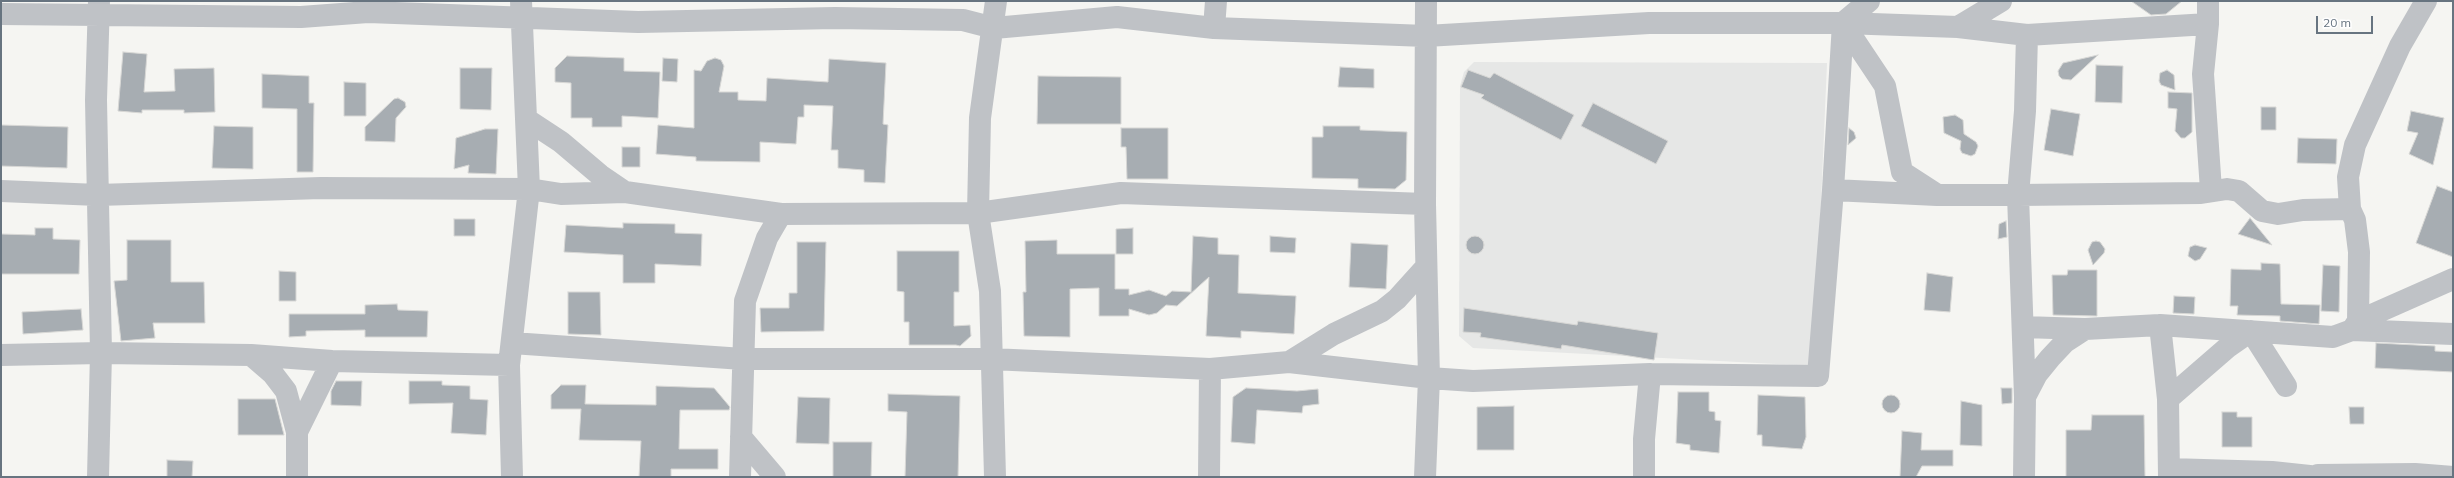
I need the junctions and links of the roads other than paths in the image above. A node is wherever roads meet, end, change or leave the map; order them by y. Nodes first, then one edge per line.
1 (996, 1) edge
2 (1216, 1) edge
3 (1426, 1) edge
4 (1869, 1) edge
5 (2001, 1) edge
6 (2208, 1) edge
7 (2426, 1) edge
8 (98, 8) edge
9 (521, 9) edge
10 (1, 14) edge
11 (1843, 23) junction
12 (2208, 24) junction
13 (1958, 27) junction
14 (994, 28) junction
15 (1214, 28) junction
16 (2027, 35) junction
17 (1426, 36) junction
18 (526, 119) junction
19 (529, 190) junction
20 (1833, 190) junction
21 (2211, 190) junction
22 (1, 191) edge
23 (625, 192) junction
24 (98, 195) junction
25 (1937, 195) junction
26 (2018, 196) junction
27 (1425, 204) junction
28 (2350, 209) junction
29 (978, 213) junction
30 (781, 214) junction
31 (1425, 268) junction
32 (2453, 279) edge
33 (2160, 325) junction
34 (2355, 326) junction
35 (2023, 327) junction
36 (2085, 329) junction
37 (2251, 331) junction
38 (2453, 334) edge
39 (512, 343) junction
40 (102, 353) junction
41 (1, 355) edge
42 (250, 355) junction
43 (742, 359) junction
44 (991, 359) junction
45 (332, 361) junction
46 (1289, 362) junction
47 (509, 366) junction
48 (1210, 369) junction
49 (1650, 374) junction
50 (1429, 378) junction
51 (2286, 386) dead end
52 (2025, 397) junction
53 (2168, 399) junction
54 (297, 432) junction
55 (741, 437) junction
56 (2169, 473) edge
57 (2242, 474) edge
58 (2318, 476) edge
59 (98, 477) edge
60 (297, 477) edge
61 (512, 477) edge
62 (740, 477) edge
63 (775, 477) edge
64 (995, 477) edge
65 (1209, 477) edge
66 (1426, 477) edge
67 (1644, 477) edge
68 (2024, 477) edge
69 (2453, 477) edge

1 - 14 street
2 - 15 street
3 - 17 street
4 - 11 street
5 - 13 street
6 - 12 street
7 - 28 street
8 - 9 street
8 - 10 street
8 - 24 street
9 - 14 street
9 - 18 street
11 - 13 street
11 - 17 street
11 - 20 street
11 - 25 street
12 - 16 street
12 - 21 street
13 - 16 street
14 - 15 street
14 - 29 street
15 - 17 street
16 - 26 street
17 - 27 street
18 - 19 street
18 - 23 street
19 - 23 street
19 - 24 street
19 - 39 street
20 - 25 street
20 - 49 street
21 - 26 street
21 - 28 street
22 - 24 street
23 - 30 street
24 - 40 street
25 - 26 street
26 - 35 street
27 - 29 street
27 - 31 street
28 - 34 street
29 - 30 street
29 - 44 street
30 - 43 street
31 - 46 street
31 - 50 street
32 - 34 street
33 - 36 street
33 - 37 street
33 - 53 street
34 - 37 street
34 - 38 street
35 - 36 street
35 - 52 street
36 - 52 street
37 - 51 street
37 - 53 street
39 - 43 street
39 - 47 street
40 - 41 street
40 - 42 street
40 - 59 street
42 - 45 street
42 - 54 street
43 - 44 street
43 - 55 street
44 - 48 street
44 - 64 street
45 - 47 street
45 - 54 street
46 - 48 street
46 - 50 street
47 - 61 street
48 - 65 street
49 - 50 street
49 - 67 street
50 - 66 street
52 - 68 street
53 - 56 street
54 - 60 street
55 - 62 street
55 - 63 street
56 - 57 street
57 - 58 street
58 - 69 street

